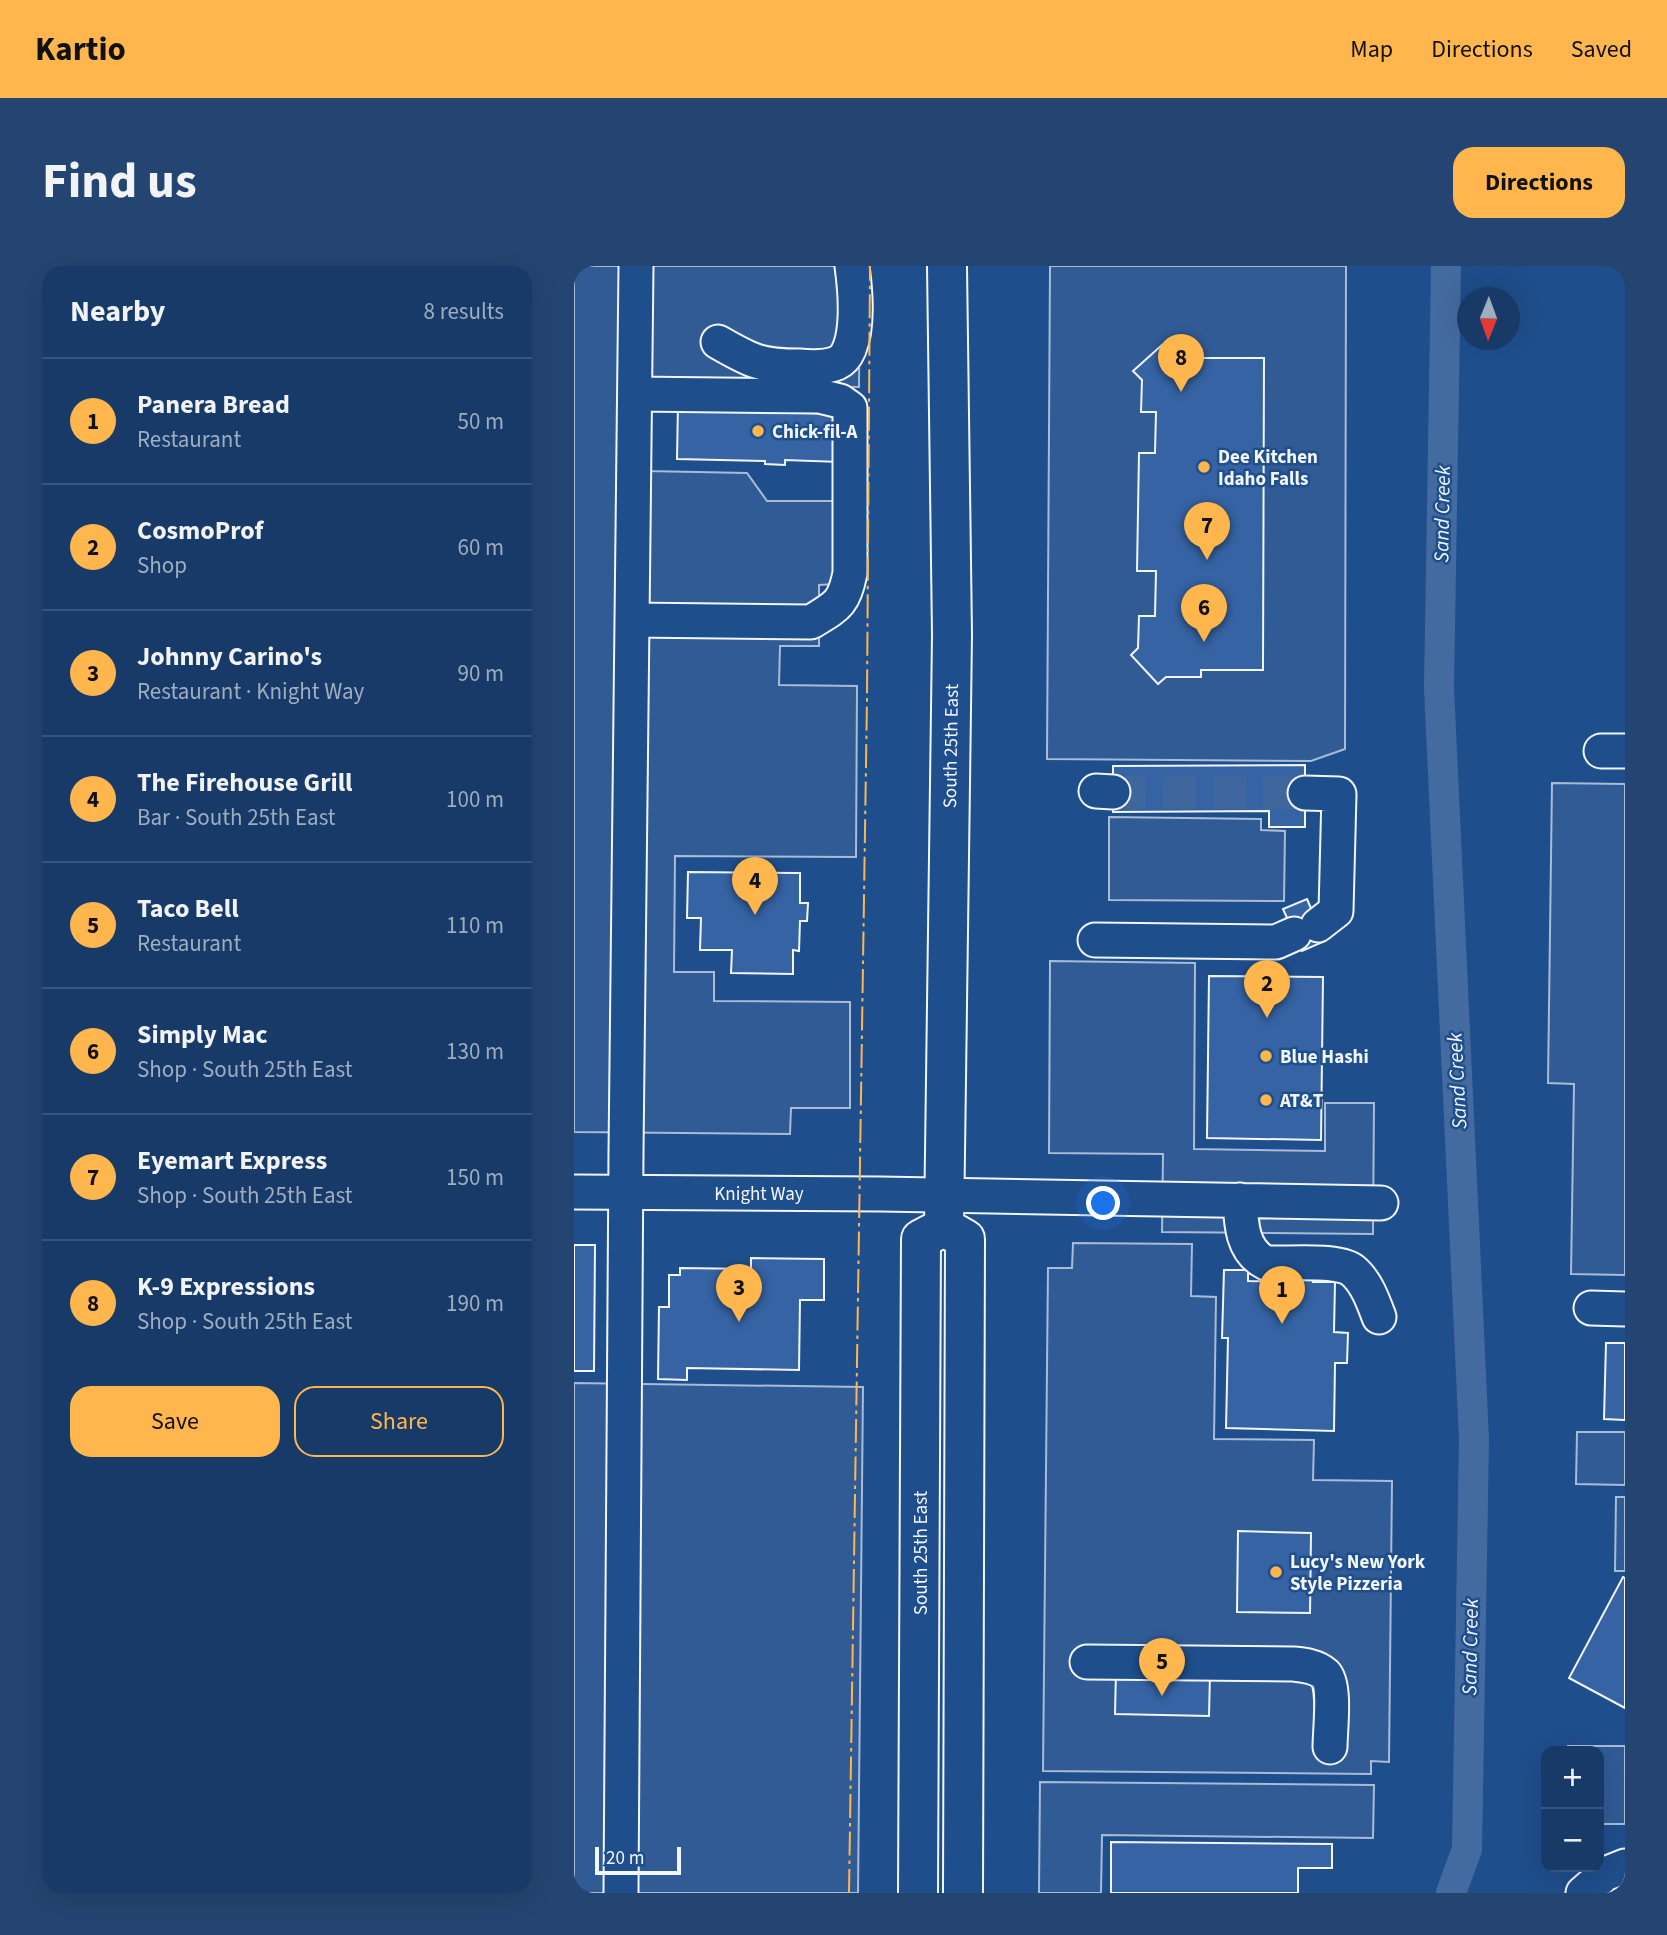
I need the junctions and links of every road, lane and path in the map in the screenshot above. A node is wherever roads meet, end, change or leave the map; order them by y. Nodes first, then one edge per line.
1 (636, 266) edge
2 (852, 266) edge
3 (947, 266) edge
4 (718, 342) dead end
5 (635, 394) junction
6 (632, 620) junction
7 (1305, 793) tunnel mouth
8 (1095, 940) dead end
9 (574, 1192) edge
10 (625, 1192) junction
11 (1240, 1200) junction
12 (1381, 1202) dead end
13 (944, 1211) junction
14 (1591, 1308) dead end
15 (1625, 1309) edge
16 (1379, 1317) dead end
17 (1087, 1662) dead end
18 (1330, 1747) dead end
19 (1625, 1866) edge
20 (621, 1893) edge
21 (918, 1893) edge
22 (963, 1893) edge
23 (1583, 1893) edge

1 - 5 street
2 - 4 street
3 - 13 main road, South 25th East
5 - 6 street
5 - 6 street
6 - 10 street
7 - 8 street
9 - 10 street, Knight Way
10 - 13 street, Knight Way
10 - 20 street
11 - 12 street, Knight Way
11 - 13 street, Knight Way
11 - 16 street
13 - 21 main road, South 25th East
13 - 22 main road
14 - 15 street
17 - 18 street
19 - 23 street

